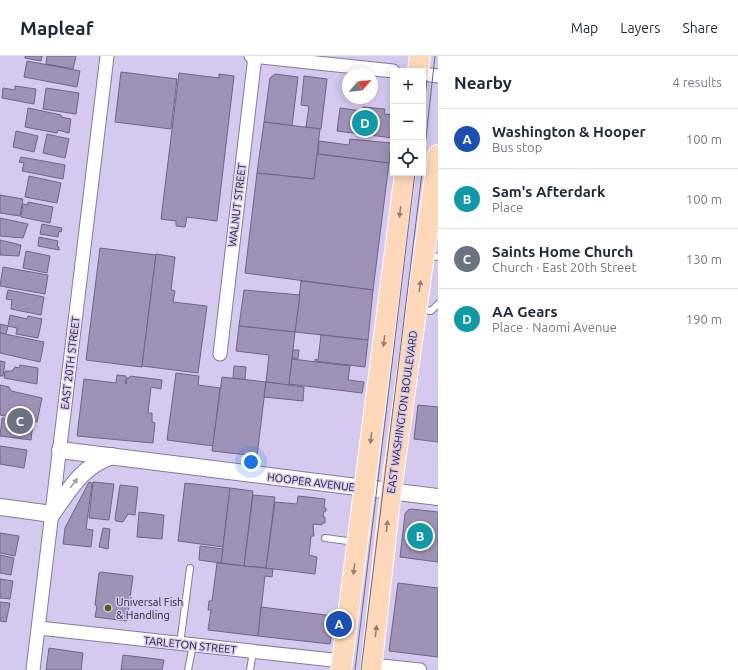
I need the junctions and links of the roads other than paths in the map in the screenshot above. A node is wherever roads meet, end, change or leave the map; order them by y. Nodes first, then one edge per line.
1 (107, 56) edge
2 (251, 56) edge
3 (254, 56) edge
4 (420, 56) edge
5 (418, 68) edge
6 (390, 71) edge
7 (426, 74) edge
8 (438, 76) edge
9 (438, 155) edge
10 (405, 176) edge
11 (431, 256) edge
12 (438, 304) edge
13 (416, 309) junction
14 (220, 354) dead end
15 (60, 450) junction
16 (112, 456) junction
17 (365, 488) junction
18 (391, 491) junction
19 (438, 497) edge
20 (0, 507) edge
21 (52, 514) junction
22 (325, 538) dead end
23 (358, 542) junction
24 (190, 568) dead end
25 (39, 628) junction
26 (180, 644) junction
27 (193, 645) junction
28 (253, 652) junction
29 (342, 666) edge
30 (372, 667) edge
31 (33, 670) edge
32 (188, 670) edge
33 (250, 670) edge
34 (420, 670) edge

1 - 15 street, EAST 20TH STREET
2 - 3 street
3 - 6 street
3 - 14 street, WALNUT STREET
4 - 5 main road
7 - 8 street
9 - 11 main road, EAST WASHINGTON BOULEVARD
10 -> 17 main road
13 -> 11 main road, EAST WASHINGTON BOULEVARD
12 - 13 lane
13 - 18 main road, EAST WASHINGTON BOULEVARD
15 - 16 street, HOOPER AVENUE
15 - 21 street, EAST 20TH STREET
16 - 17 street, HOOPER AVENUE
21 -> 16 street
17 - 18 street, HOOPER AVENUE
17 - 23 main road
18 - 19 street, HOOPER AVENUE
30 -> 18 main road, EAST WASHINGTON BOULEVARD
20 - 21 street
21 - 25 street, EAST 20TH STREET
22 - 23 lane
23 -> 29 main road
24 - 26 lane
25 - 26 street, TARLETON STREET
25 - 31 street, EAST 20TH STREET
26 - 27 street, TARLETON STREET
27 - 28 street, TARLETON STREET
27 - 32 lane
28 - 29 street, TARLETON STREET
28 - 33 lane
30 - 34 street

